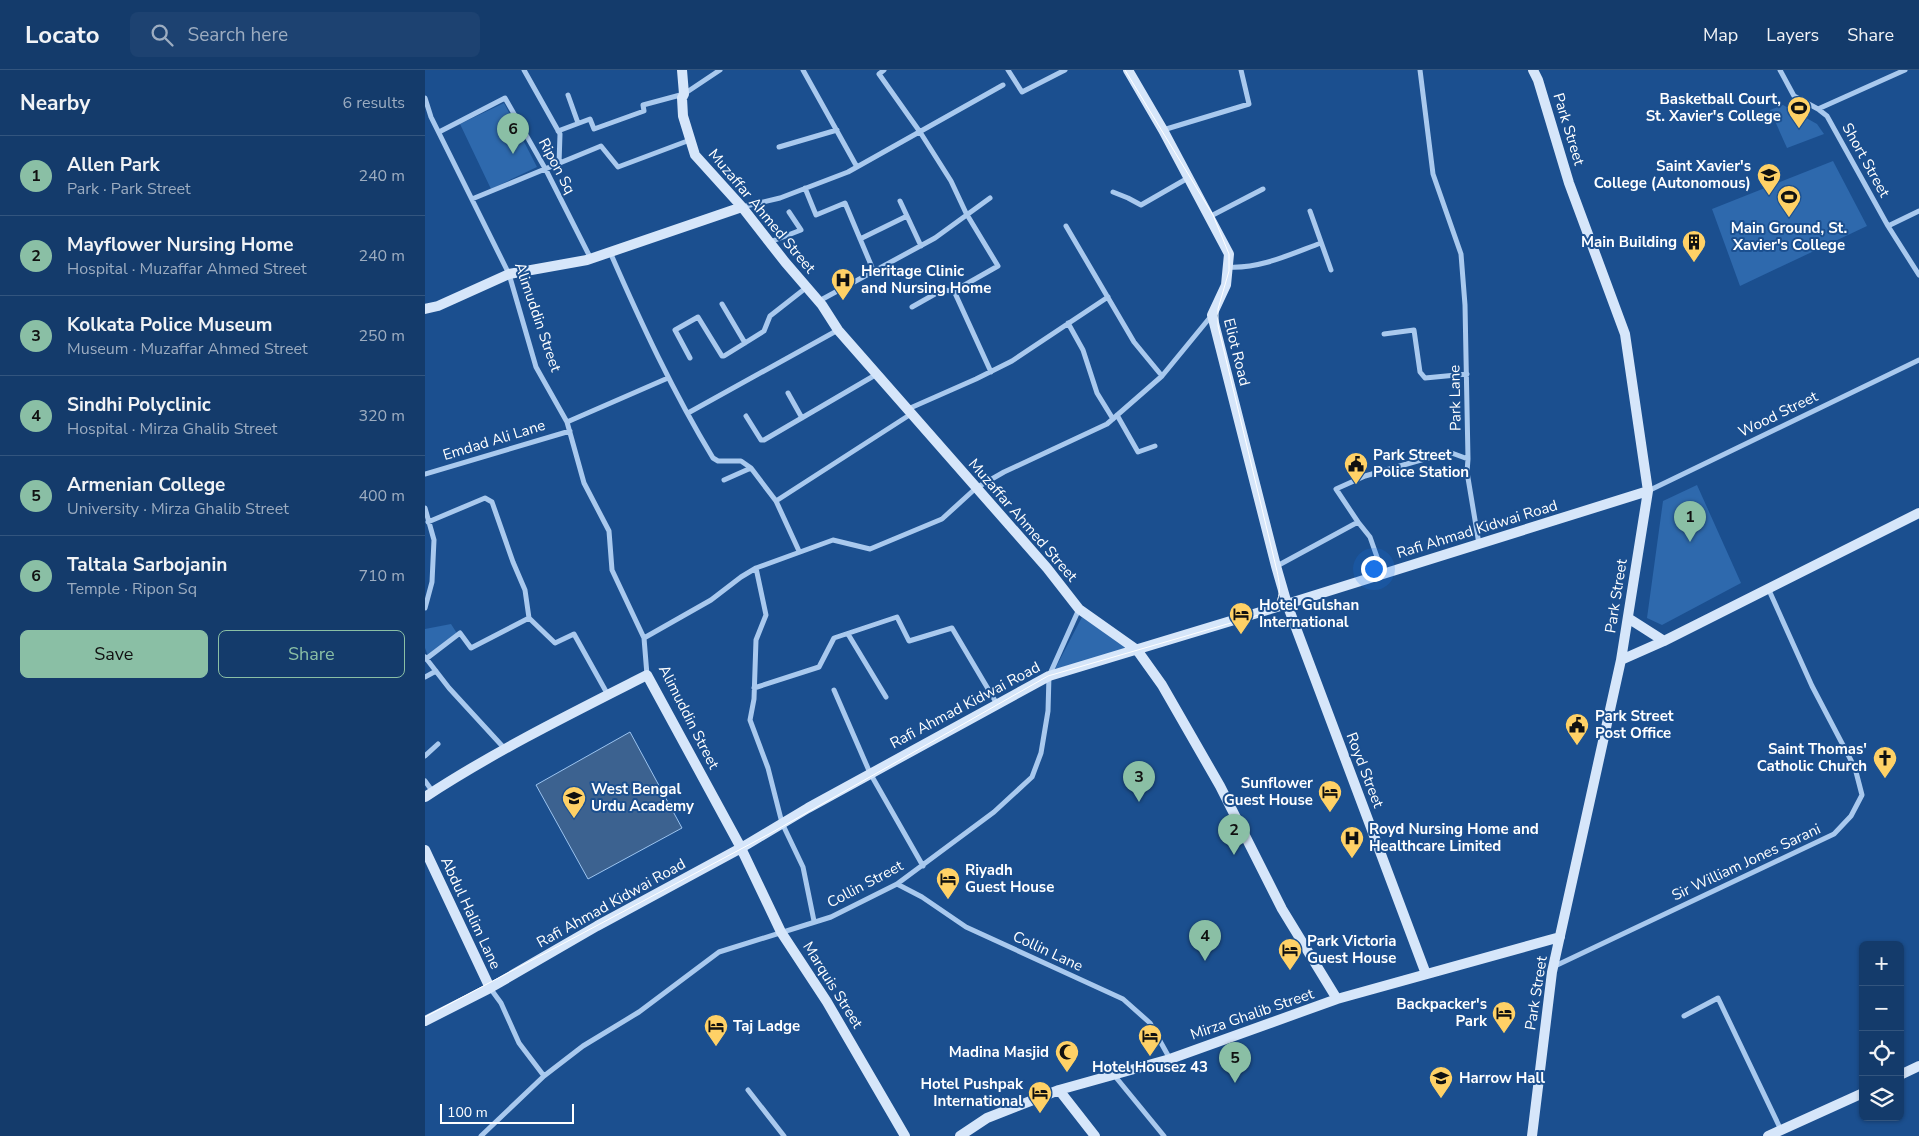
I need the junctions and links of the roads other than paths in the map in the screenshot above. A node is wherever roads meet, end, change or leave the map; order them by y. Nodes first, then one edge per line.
1 (524, 70) edge
2 (682, 70) edge
3 (720, 70) edge
4 (803, 70) edge
5 (884, 70) edge
6 (1008, 70) edge
7 (1065, 70) edge
8 (1128, 70) edge
9 (1241, 70) edge
10 (1420, 70) edge
11 (1533, 70) edge
12 (1780, 70) edge
13 (1905, 70) edge
14 (1003, 85) dead end
15 (684, 94) junction
16 (568, 96) dead end
17 (425, 98) edge
18 (1818, 109) junction
19 (578, 124) junction
20 (837, 130) junction
21 (1163, 130) junction
22 (558, 131) junction
23 (439, 132) junction
24 (920, 132) junction
25 (690, 140) junction
26 (779, 146) dead end
27 (559, 164) junction
28 (857, 167) junction
29 (545, 170) junction
30 (1188, 178) junction
31 (805, 188) junction
32 (1263, 189) dead end
33 (1113, 192) dead end
34 (990, 198) dead end
35 (472, 199) junction
36 (900, 201) dead end
37 (742, 207) junction
38 (1310, 211) dead end
39 (1919, 211) edge
40 (789, 212) dead end
41 (966, 213) junction
42 (907, 216) junction
43 (1209, 216) junction
44 (1066, 226) dead end
45 (1888, 226) junction
46 (860, 239) junction
47 (769, 242) junction
48 (1321, 243) junction
49 (921, 246) junction
50 (610, 252) junction
51 (591, 259) junction
52 (1227, 266) junction
53 (1331, 270) dead end
54 (874, 272) junction
55 (509, 274) junction
56 (1919, 275) edge
57 (807, 287) junction
58 (954, 291) junction
59 (1108, 297) junction
60 (819, 301) junction
61 (722, 304) dead end
62 (911, 307) dead end
63 (425, 309) edge
64 (1212, 315) junction
65 (1068, 323) junction
66 (838, 330) junction
67 (1384, 334) dead end
68 (745, 343) junction
69 (690, 358) dead end
70 (1919, 360) edge
71 (991, 372) junction
72 (877, 374) junction
73 (1467, 374) junction
74 (1162, 376) junction
75 (669, 378) junction
76 (788, 393) dead end
77 (909, 412) junction
78 (688, 413) junction
79 (746, 416) dead end
80 (1115, 417) junction
81 (802, 418) junction
82 (567, 422) junction
83 (570, 431) junction
84 (1155, 446) dead end
85 (1469, 459) junction
86 (751, 468) junction
87 (425, 474) edge
88 (724, 480) dead end
89 (976, 488) junction
90 (1648, 491) junction
91 (776, 502) junction
92 (425, 508) edge
93 (1919, 513) edge
94 (427, 520) edge
95 (1358, 522) junction
96 (1479, 544) junction
97 (799, 551) junction
98 (1276, 566) junction
99 (756, 568) junction
100 (1383, 574) junction
101 (1768, 588) junction
102 (1287, 604) junction
103 (425, 608) edge
104 (1079, 609) junction
105 (529, 618) junction
106 (1628, 618) junction
107 (848, 634) junction
108 (644, 638) junction
109 (1664, 641) junction
110 (1137, 650) junction
111 (426, 658) edge
112 (1621, 660) junction
113 (436, 671) junction
114 (647, 675) junction
115 (1049, 676) junction
116 (425, 677) edge
117 (754, 688) junction
118 (834, 690) dead end
119 (608, 695) junction
120 (886, 697) dead end
121 (997, 704) junction
122 (438, 744) dead end
123 (506, 749) junction
124 (425, 756) edge
125 (870, 773) junction
126 (425, 781) edge
127 (429, 795) edge
128 (782, 823) junction
129 (741, 848) junction
130 (425, 850) edge
131 (923, 866) junction
132 (897, 884) junction
133 (814, 922) junction
134 (781, 932) junction
135 (1560, 937) junction
136 (1554, 966) junction
137 (1426, 974) junction
138 (490, 988) junction
139 (1337, 999) junction
140 (1684, 1016) dead end
141 (425, 1021) edge
142 (1170, 1058) junction
143 (1919, 1066) edge
144 (1904, 1073) edge
145 (1113, 1074) junction
146 (544, 1076) junction
147 (748, 1090) dead end
148 (1059, 1090) junction
149 (1859, 1095) edge
150 (1781, 1130) junction
151 (902, 1135) edge
152 (481, 1136) edge
153 (784, 1136) edge
154 (960, 1136) edge
155 (1095, 1136) edge
156 (1164, 1136) edge
157 (1533, 1136) edge
158 (1768, 1136) edge

1 - 22 street
2 - 15 main road, Muzaffar Ahmed Street
3 - 15 street
4 - 20 street
5 - 24 street
6 - 7 street
8 - 21 main road, Eliot Road
9 - 21 street
10 - 73 street, Park Lane
11 - 90 main road, Park Street
12 - 18 street, Short Street
13 - 18 street
14 - 24 street
15 - 19 street
15 - 25 main road, Muzaffar Ahmed Street
16 - 19 street
17 - 23 street, Alimuddin Street
18 - 45 street, Short Street
19 - 22 street
20 - 26 street
20 - 28 street
21 - 30 main road, Eliot Road
22 - 27 street
23 - 29 street, Ripon Sq
23 - 35 street, Alimuddin Street
24 - 28 street
24 - 41 street
25 - 27 street
25 - 37 main road, Muzaffar Ahmed Street
27 - 29 street
28 - 31 street
29 - 35 street
29 - 51 street, Ripon Sq
30 - 33 street
30 - 43 main road, Eliot Road
31 - 37 street
31 - 46 street
32 - 43 street
34 - 41 street
35 - 55 street, Alimuddin Street
36 - 42 street
37 - 47 main road, Muzaffar Ahmed Street
37 - 50 main road
38 - 48 street
39 - 45 street
40 - 47 street
41 - 49 street
41 - 58 street
42 - 46 street
42 - 49 street
43 - 52 main road, Eliot Road
44 - 59 street
45 - 56 street, Short Street
46 - 54 street
47 - 57 main road, Muzaffar Ahmed Street
48 - 52 street
48 - 53 street
49 - 54 street
50 - 51 main road
50 - 75 street
51 - 55 main road
52 - 64 main road, Eliot Road
54 - 60 street
55 - 63 main road
55 - 82 street, Alimuddin Street
57 - 60 main road, Muzaffar Ahmed Street
57 - 68 street
58 - 62 street
58 - 71 street
59 - 65 street
59 - 74 street
60 - 66 main road, Muzaffar Ahmed Street
61 - 68 street
64 - 74 street
64 - 98 main road, Eliot Road
65 - 71 street
65 - 80 street
66 - 72 main road, Muzaffar Ahmed Street
66 - 78 street
67 - 73 street
68 - 69 street
70 - 90 street, Wood Street
71 - 77 street
72 - 77 main road, Muzaffar Ahmed Street
72 - 81 street
73 - 85 street, Park Lane
74 - 80 street
75 - 78 street
75 - 82 street
76 - 81 street
77 - 89 main road, Muzaffar Ahmed Street
77 - 91 street
78 - 86 street
79 - 81 street
80 - 84 street
80 - 89 street
82 - 83 street, Alimuddin Street
83 - 87 street, Emdad Ali Lane
83 - 108 street, Alimuddin Street
85 - 95 street, Park Lane
85 - 96 street
86 - 88 street
86 - 91 street
89 - 97 street
89 - 104 main road, Muzaffar Ahmed Street
90 - 96 main road, Rafi Ahmad Kidwai Road
90 - 106 main road, Park Street
91 - 97 street
92 - 94 street
93 - 101 main road
94 - 103 street
94 - 105 street
95 - 98 street
95 - 100 street
96 - 100 main road, Rafi Ahmad Kidwai Road
97 - 99 street
98 - 102 main road, Eliot Road
99 - 108 street
99 - 117 street
100 - 102 main road, Rafi Ahmad Kidwai Road
101 - 109 main road
101 - 136 street, Sir William Jones Sarani
102 - 110 main road, Rafi Ahmad Kidwai Road
102 - 137 main road, Royd Street
104 - 110 main road, Muzaffar Ahmed Street
104 - 115 street, Collin Street
105 - 111 street
105 - 119 street
106 - 109 main road
106 - 112 main road, Park Street
107 - 117 street
107 - 120 street
107 - 121 street
108 - 114 street, Alimuddin Street
109 - 112 main road
110 - 115 main road, Rafi Ahmad Kidwai Road
110 - 139 main road, Muzaffar Ahmed Street
111 - 113 street
112 - 135 main road, Park Street
113 - 116 street
113 - 123 street
114 - 119 main road
114 - 129 main road, Alimuddin Street
115 - 121 main road, Rafi Ahmad Kidwai Road
115 - 131 street, Collin Street
117 - 128 street
118 - 125 street
119 - 123 main road
121 - 125 main road, Rafi Ahmad Kidwai Road
122 - 124 street
123 - 127 main road
125 - 128 main road, Rafi Ahmad Kidwai Road
125 - 131 street
126 - 127 street
128 - 129 main road, Rafi Ahmad Kidwai Road
128 - 133 street
129 - 134 main road, Marquis Street
129 - 138 main road, Rafi Ahmad Kidwai Road
130 - 138 main road, Abdul Halim Lane
131 - 132 street, Collin Street
132 - 133 street, Collin Street
132 - 142 street, Collin Lane
133 - 134 street, Collin Street
134 - 146 street, Collin Street
134 - 151 main road, Marquis Street
135 - 136 main road, Park Street
135 - 137 main road, Mirza Ghalib Street
136 - 157 main road, Park Street
137 - 139 main road, Mirza Ghalib Street
138 - 141 main road, Rafi Ahmad Kidwai Road
138 - 146 street
139 - 142 main road, Mirza Ghalib Street
140 - 150 street
142 - 145 main road, Mirza Ghalib Street
143 - 144 main road
145 - 148 main road, Mirza Ghalib Street
145 - 156 street
146 - 152 street, Collin Street
147 - 153 street
148 - 154 main road, Mirza Ghalib Street
148 - 155 main road
149 - 150 main road
150 - 158 main road

